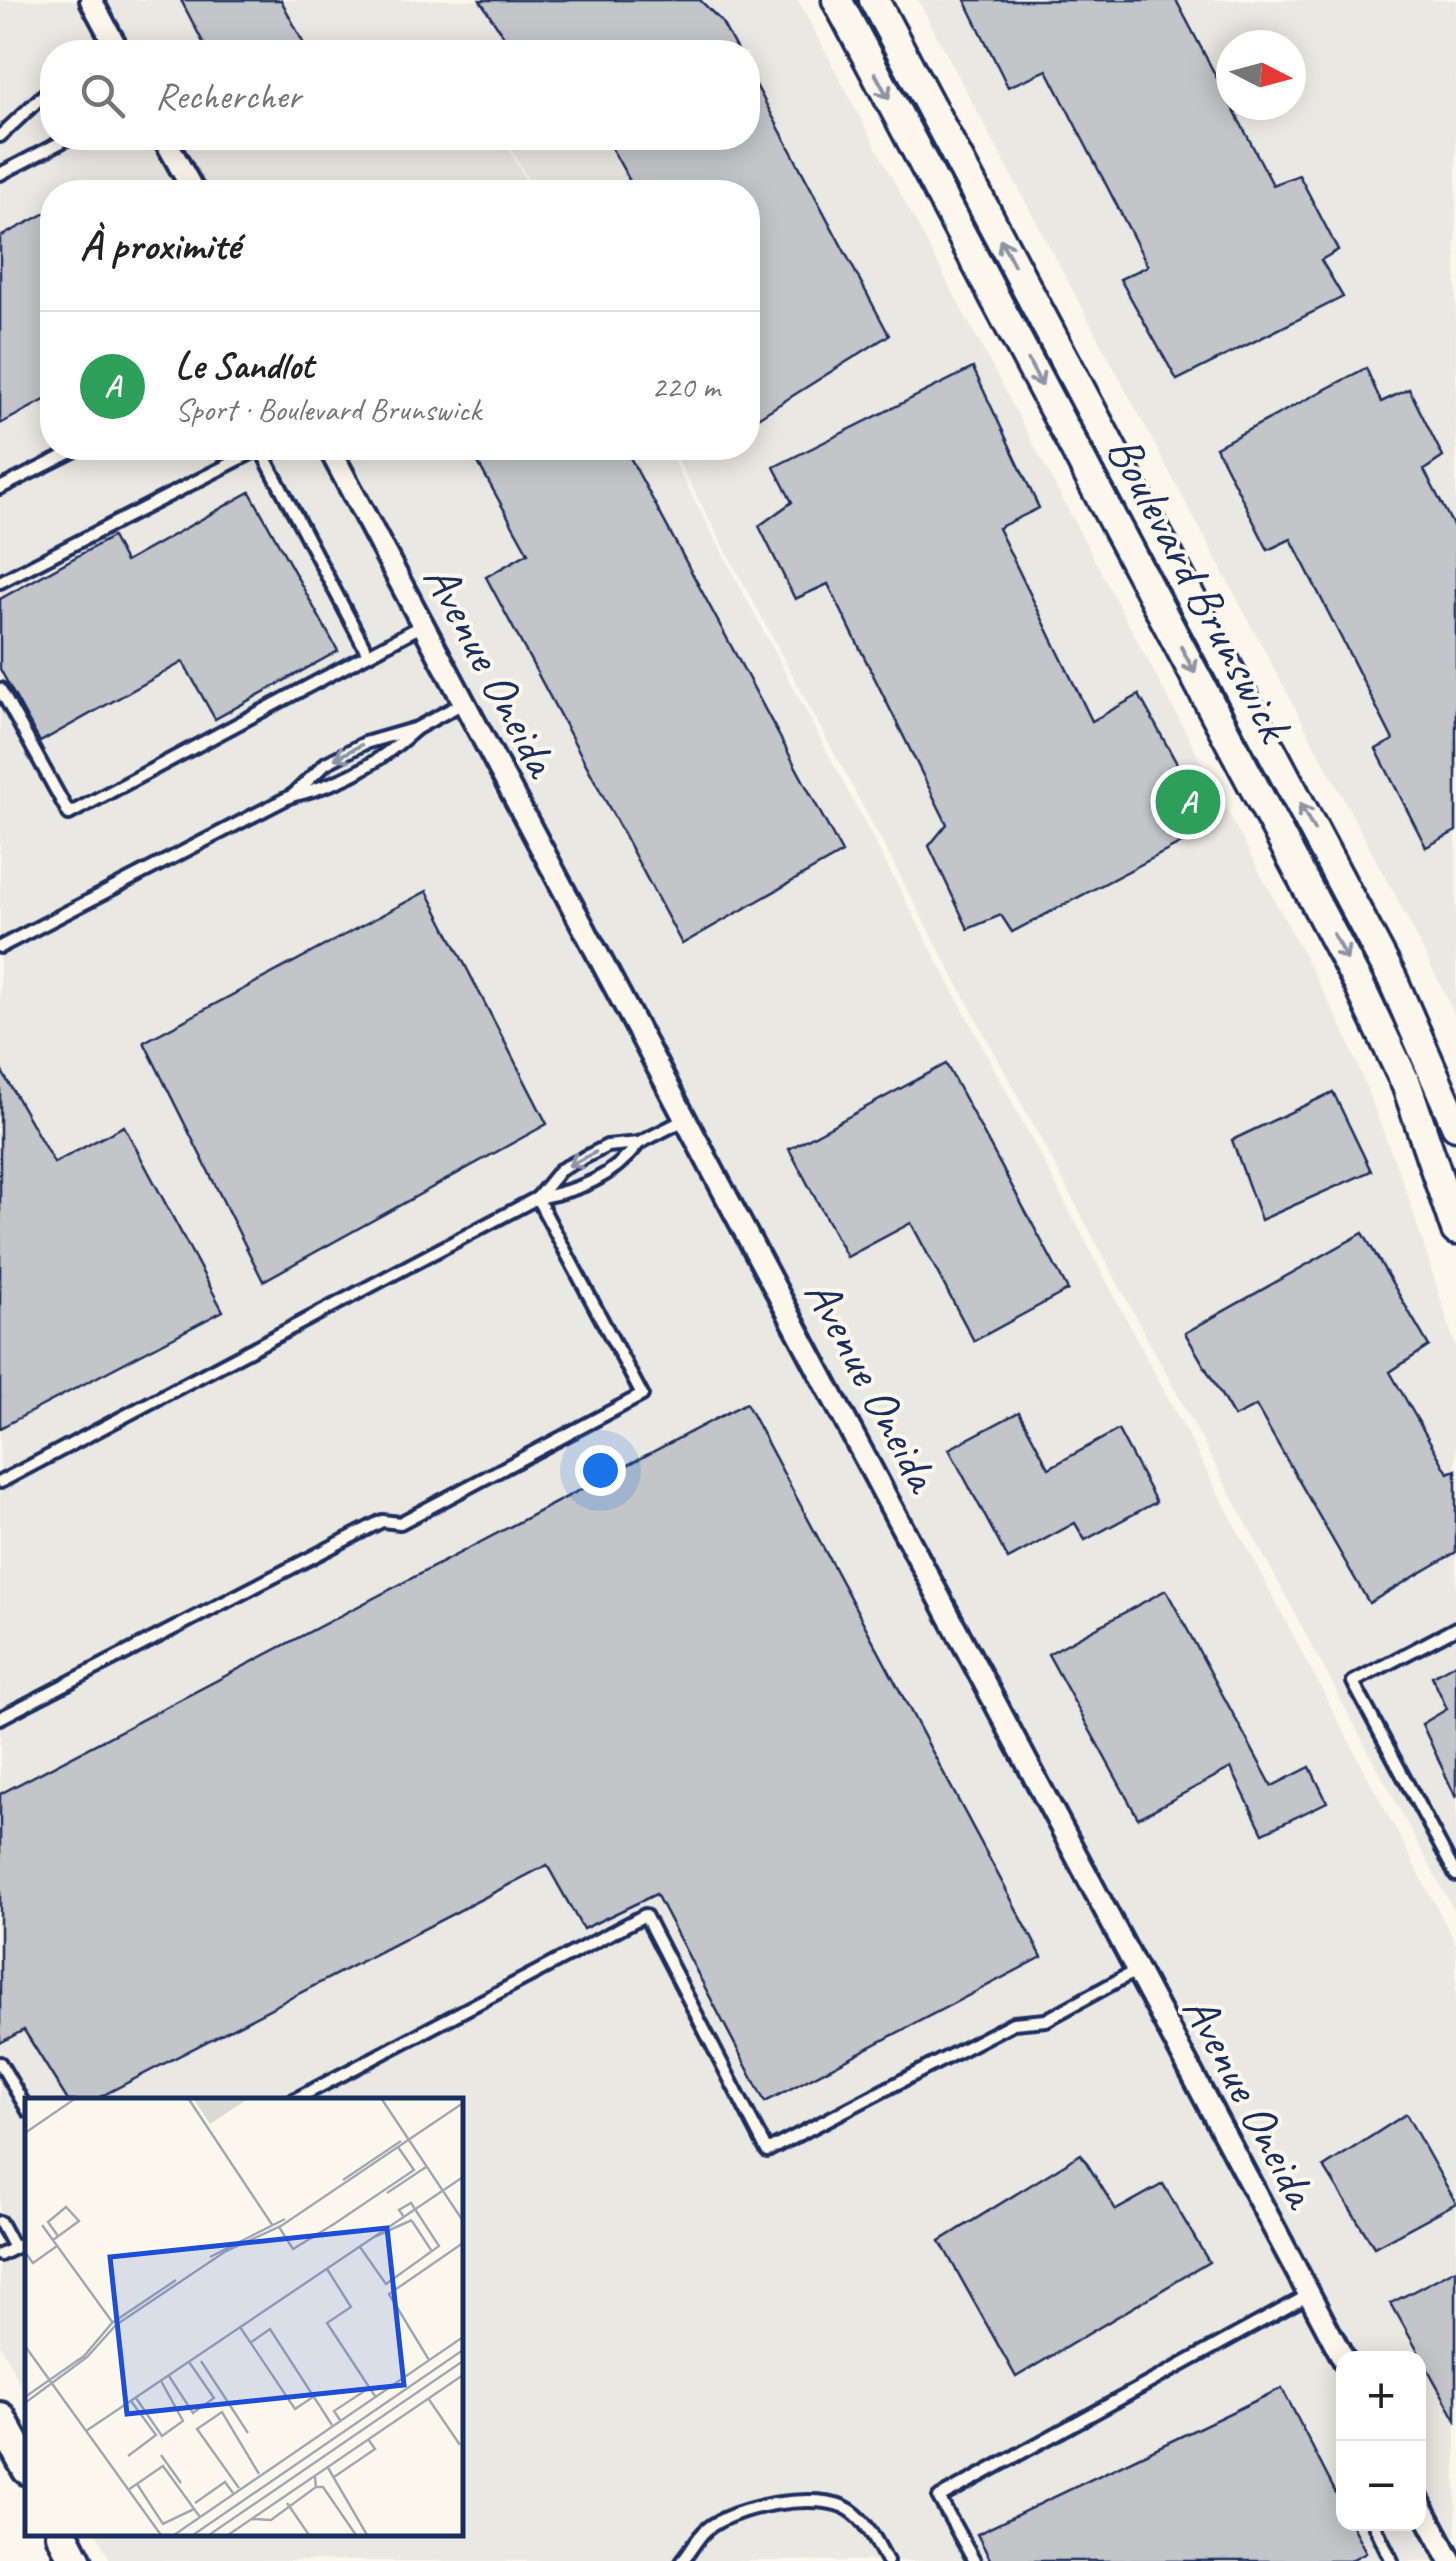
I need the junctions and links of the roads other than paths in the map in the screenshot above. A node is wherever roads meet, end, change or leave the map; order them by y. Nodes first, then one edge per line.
1 (92, 0) edge
2 (836, 0) edge
3 (874, 0) edge
4 (111, 40) edge
5 (40, 98) edge
6 (0, 136) edge
7 (46, 150) edge
8 (171, 150) edge
9 (0, 174) edge
10 (187, 180) edge
11 (56, 460) edge
12 (237, 460) edge
13 (266, 460) edge
14 (335, 460) edge
15 (0, 488) edge
16 (0, 582) edge
17 (423, 625) junction
18 (368, 654) junction
19 (0, 689) edge
20 (464, 703) junction
21 (417, 728) junction
22 (291, 796) junction
23 (0, 947) edge
24 (686, 1119) junction
25 (1456, 1125) edge
26 (638, 1144) junction
27 (537, 1198) junction
28 (1456, 1230) edge
29 (0, 1482) edge
30 (1456, 1628) edge
31 (0, 1718) edge
32 (1456, 1875) edge
33 (1137, 1970) junction
34 (0, 2063) edge
35 (298, 2098) edge
36 (25, 2106) edge
37 (0, 2222) edge
38 (25, 2242) edge
39 (14, 2248) junction
40 (0, 2255) edge
41 (1309, 2296) junction
42 (1339, 2351) edge
43 (0, 2418) edge
44 (25, 2464) edge
45 (1426, 2515) edge
46 (1377, 2531) edge
47 (63, 2536) edge
48 (76, 2561) edge
49 (682, 2561) edge
50 (887, 2561) edge
51 (974, 2561) edge
52 (1392, 2561) edge
53 (1450, 2561) edge

1 - 4 street
2 -> 28 street, Boulevard Brunswick
25 -> 3 street, Boulevard Brunswick
5 - 6 lane
7 - 9 lane
8 - 10 street
11 - 15 lane
12 - 16 lane
13 - 18 lane
14 - 17 street, Avenue Oneida
17 - 18 lane
17 - 20 street, Avenue Oneida
18 - 19 lane
20 - 21 lane
20 - 24 street, Avenue Oneida
21 -> 22 lane
21 - 22 lane
22 - 23 lane
24 - 26 lane
24 - 33 street, Avenue Oneida
26 - 27 lane
26 -> 27 lane
27 - 29 lane
27 - 31 lane
30 - 32 lane
33 - 35 lane
33 - 41 street, Avenue Oneida
34 - 36 lane
37 - 39 lane
38 - 39 lane
39 - 40 lane
41 - 42 street, Avenue Oneida
41 - 51 lane
43 - 44 main road
45 - 53 street
46 - 52 lane
47 - 48 main road
49 - 50 lane

